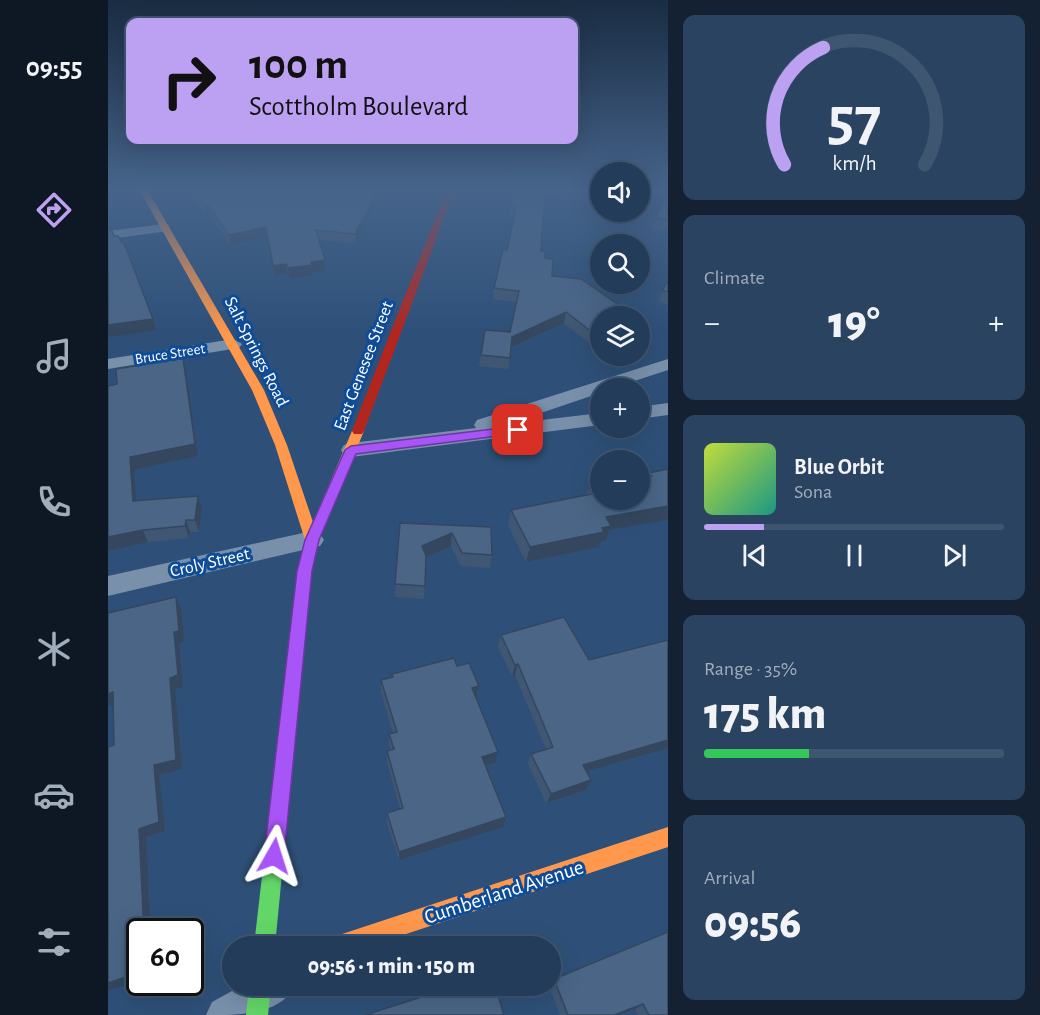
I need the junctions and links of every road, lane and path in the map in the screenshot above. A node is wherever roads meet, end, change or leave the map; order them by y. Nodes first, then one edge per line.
1 (170, 238) edge
2 (432, 238) edge
3 (233, 344) junction
4 (108, 364) edge
5 (668, 364) edge
6 (668, 408) edge
7 (650, 411) edge
8 (590, 420) edge
9 (448, 437) junction
10 (351, 450) junction
11 (312, 540) junction
12 (108, 586) edge
13 (668, 837) edge
14 (265, 936) edge
15 (369, 936) edge
16 (263, 996) edge
17 (225, 1015) edge

1 - 3 main road, Salt Springs Road
2 - 10 main road, East Genesee Street
3 - 4 street, Bruce Street
3 - 11 main road, Salt Springs Road
5 - 9 street
6 - 7 street
8 - 9 street
9 - 10 street
10 - 11 main road, East Genesee Street
11 - 12 street, Croly Street
11 - 14 main road, East Genesee Street
13 - 15 main road, Cumberland Avenue
16 - 17 street

